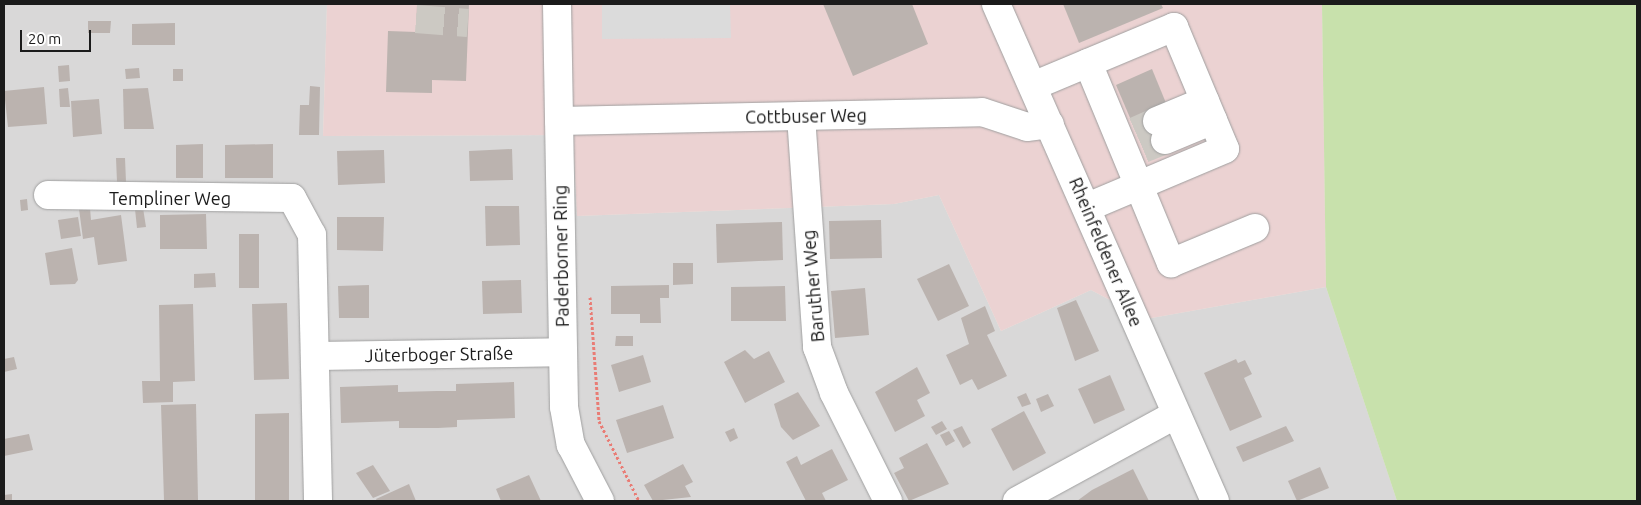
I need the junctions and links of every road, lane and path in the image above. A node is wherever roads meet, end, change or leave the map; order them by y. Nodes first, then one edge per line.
1 (557, 4) edge
2 (996, 4) edge
3 (1088, 63) junction
4 (1033, 86) junction
5 (1209, 110) junction
6 (802, 116) junction
7 (559, 121) junction
8 (1050, 124) junction
9 (1141, 139) junction
10 (1140, 185) junction
11 (48, 195) dead end
12 (1088, 207) junction
13 (1255, 228) dead end
14 (590, 294) dead end
15 (563, 352) junction
16 (315, 356) junction
17 (1175, 416) junction
18 (318, 501) edge
19 (600, 501) edge
20 (639, 501) edge
21 (888, 501) edge
22 (1017, 501) edge
23 (1215, 501) edge

1 - 7 street, Paderborner Ring
2 - 4 street, Rheinfeldener Allee
3 - 4 street
3 - 5 street
3 - 9 street
4 - 8 street, Rheinfeldener Allee
5 - 9 street
5 - 10 street
6 - 7 street, Cottbuser Weg
6 - 8 street, Cottbuser Weg
6 - 21 street, Baruther Weg
7 - 15 street, Paderborner Ring
8 - 12 street, Rheinfeldener Allee
9 - 10 street
10 - 12 street
10 - 13 street
11 - 16 street, Templiner Weg
12 - 17 street, Rheinfeldener Allee
14 - 20 path
15 - 16 street, Jüterboger Straße
15 - 19 street, Paderborner Ring
16 - 18 street
17 - 22 street
17 - 23 street, Rheinfeldener Allee

